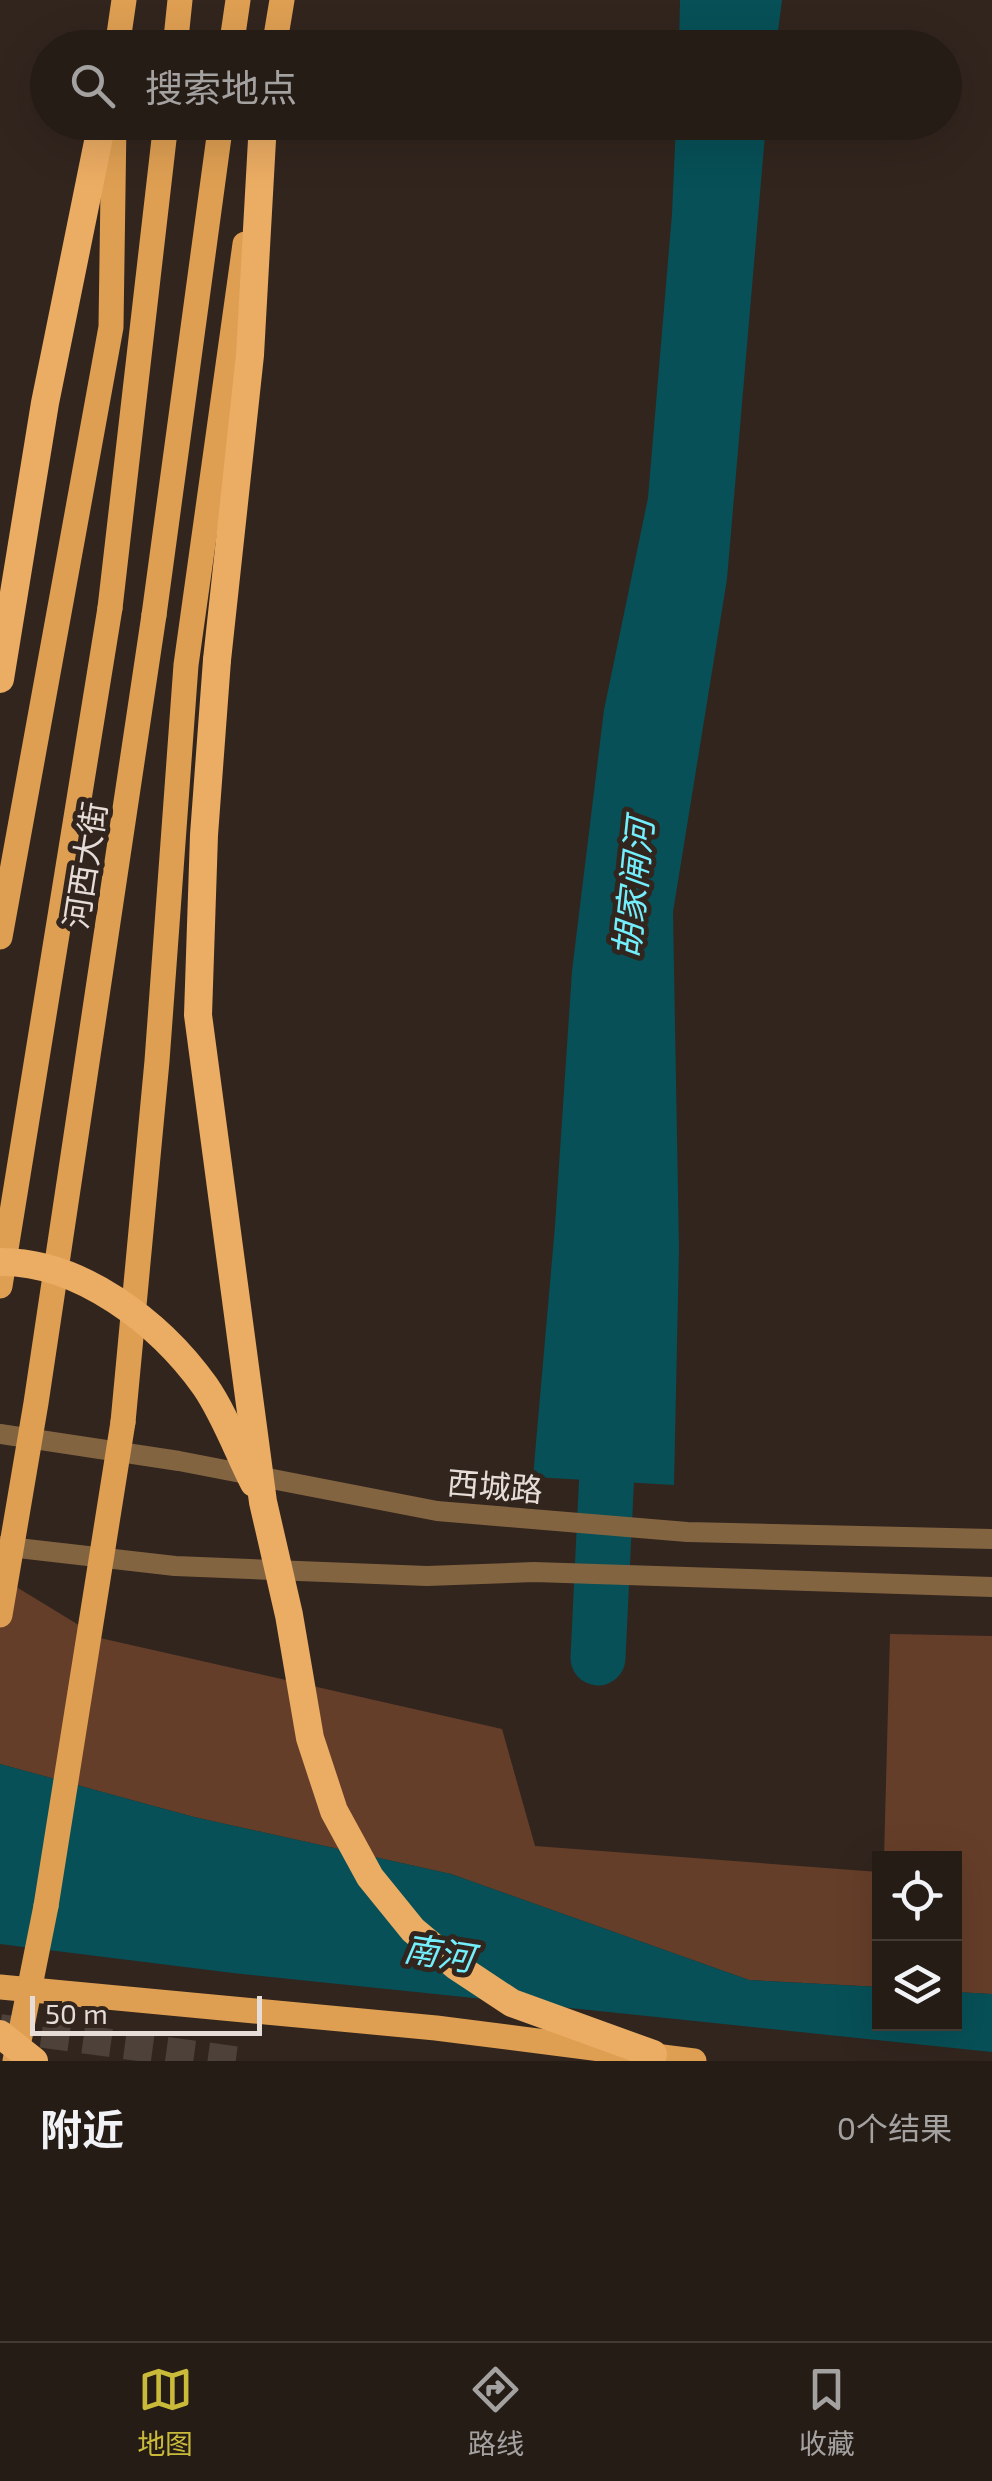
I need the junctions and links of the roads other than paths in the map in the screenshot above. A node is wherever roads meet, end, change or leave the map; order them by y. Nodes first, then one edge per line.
1 (124, 0) edge
2 (180, 0) edge
3 (238, 0) edge
4 (282, 0) edge
5 (119, 30) edge
6 (177, 30) edge
7 (234, 30) edge
8 (277, 30) edge
9 (98, 140) edge
10 (114, 140) edge
11 (164, 140) edge
12 (219, 140) edge
13 (260, 140) edge
14 (262, 140) edge
15 (0, 679) edge
16 (0, 937) edge
17 (0, 1262) edge
18 (0, 1286) edge
19 (0, 1434) edge
20 (263, 1502) junction
21 (992, 1540) edge
22 (0, 1546) edge
23 (992, 1588) edge
24 (0, 1615) edge
25 (0, 1987) edge
26 (28, 1990) junction
27 (0, 2034) edge
28 (653, 2054) junction
29 (15, 2061) edge
30 (34, 2061) edge
31 (694, 2061) edge

1 - 5 main road
2 - 6 main road
3 - 7 main road
4 - 8 main road
9 - 15 highway
10 - 16 main road
11 - 18 main road, 河西大街, bridge
12 - 24 main road, 河西大街, bridge
13 - 26 main road, bridge
14 - 20 highway, bridge
17 - 20 highway, bridge
19 - 21 street, 西城路
20 - 28 highway, bridge
22 - 23 street
25 - 26 main road
26 - 28 main road, bridge
26 - 29 main road
27 - 30 highway, bridge
28 - 31 main road

